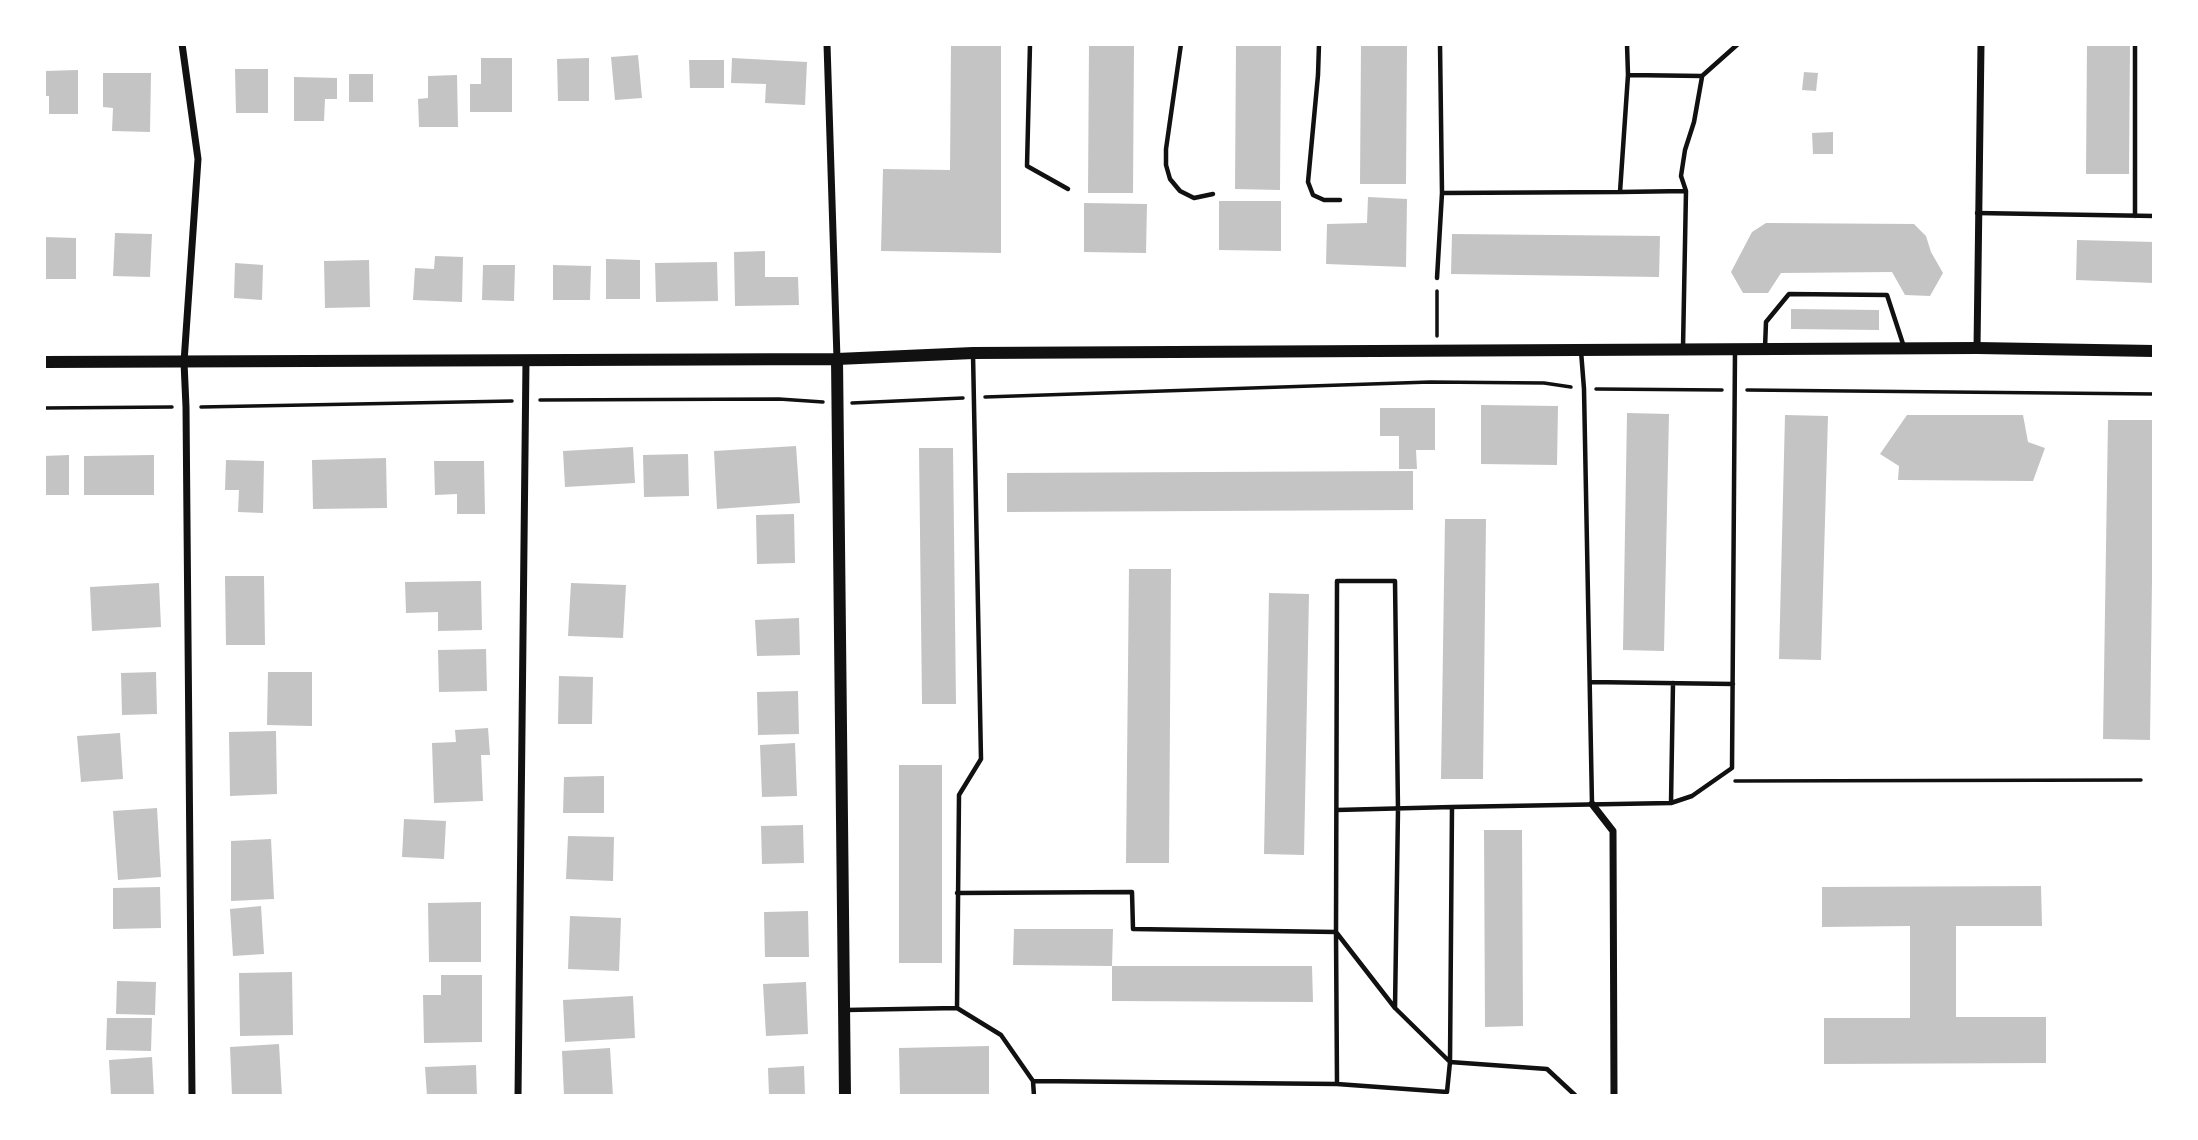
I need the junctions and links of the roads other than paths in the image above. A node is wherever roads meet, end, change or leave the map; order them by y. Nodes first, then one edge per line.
1 (182, 44) edge
2 (827, 44) edge
3 (1030, 44) edge
4 (1181, 44) edge
5 (1319, 44) edge
6 (1440, 44) edge
7 (1627, 44) edge
8 (1738, 44) edge
9 (1981, 44) edge
10 (2135, 44) edge
11 (1628, 75) junction
12 (1702, 76) junction
13 (1068, 189) dead end
14 (1686, 191) junction
15 (1620, 192) junction
16 (1442, 193) junction
17 (1213, 194) dead end
18 (1340, 200) dead end
19 (1977, 213) junction
20 (2135, 216) junction
21 (2154, 216) edge
22 (1437, 278) road end
23 (1905, 348) junction
24 (1977, 348) junction
25 (1683, 349) junction
26 (1735, 349) junction
27 (1765, 349) junction
28 (1581, 350) junction
29 (2154, 351) edge
30 (973, 353) junction
31 (837, 359) junction
32 (526, 360) junction
33 (44, 362) edge
34 (184, 362) junction
35 (1590, 682) junction
36 (1673, 683) junction
37 (1733, 684) junction
38 (1671, 803) junction
39 (1592, 804) junction
40 (1452, 807) junction
41 (1337, 810) junction
42 (1398, 810) junction
43 (957, 893) junction
44 (1336, 932) junction
45 (957, 1008) junction
46 (1395, 1008) junction
47 (846, 1010) junction
48 (1450, 1062) junction
49 (1033, 1081) junction
50 (1337, 1084) junction
51 (192, 1096) edge
52 (518, 1096) edge
53 (845, 1096) edge
54 (1034, 1096) edge
55 (1576, 1096) edge
56 (1614, 1096) edge

1 - 34 street
2 - 31 street
3 - 13 lane
4 - 17 lane
5 - 18 lane
6 - 16 lane
7 - 11 lane
8 - 12 lane
9 - 19 street
10 - 20 lane
11 - 12 lane
11 - 15 lane
12 - 14 lane
14 - 15 lane
14 - 25 lane
15 - 16 lane
16 - 22 lane
19 - 20 lane
19 - 24 street
20 - 21 lane
23 - 24 street
23 - 27 street
23 - 27 lane
24 - 29 street
25 - 26 street
25 - 28 street
26 - 27 street
26 - 37 lane
28 - 30 street
28 - 35 lane
30 - 31 street
30 - 43 lane
31 - 32 street
31 - 47 street
32 - 34 street
32 - 52 street
33 - 34 street
34 - 51 street
35 - 36 lane
35 - 39 lane
36 - 37 lane
36 - 38 lane
37 - 38 lane
38 - 39 lane
39 - 40 lane
39 - 56 street
40 - 42 lane
40 - 48 lane
41 - 42 lane
41 - 42 lane
41 - 44 lane
42 - 46 lane
43 - 44 lane
43 - 45 lane
44 - 46 lane
44 - 50 lane
45 - 47 lane
45 - 49 lane
46 - 48 lane
47 - 53 street
48 - 50 lane
48 - 55 lane
49 - 50 lane
49 - 54 lane

